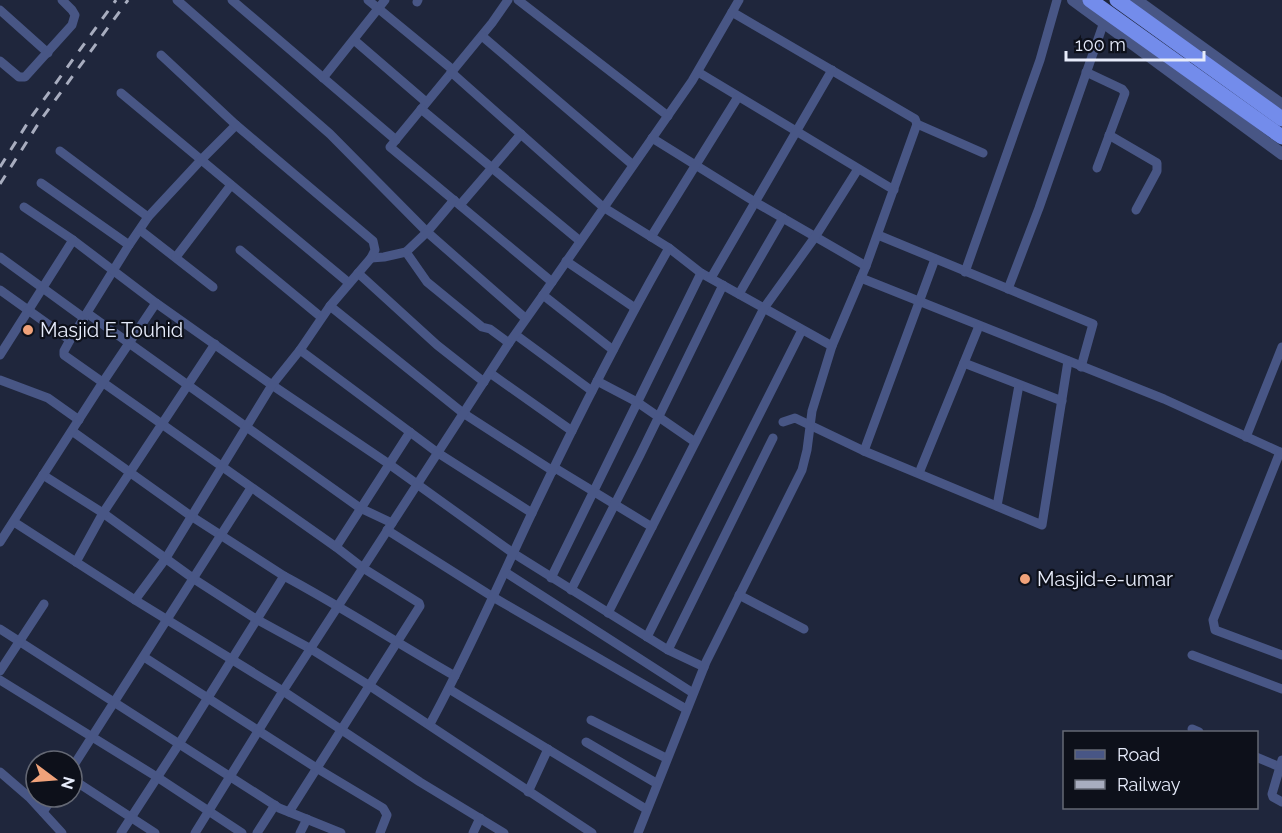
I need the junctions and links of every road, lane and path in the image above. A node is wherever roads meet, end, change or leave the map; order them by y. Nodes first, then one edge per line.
1 (62, 0) edge
2 (177, 0) edge
3 (232, 0) edge
4 (368, 0) edge
5 (385, 0) edge
6 (508, 0) edge
7 (518, 0) edge
8 (739, 0) edge
9 (1057, 0) edge
10 (1073, 0) edge
11 (1117, 0) edge
12 (1136, 0) edge
13 (1093, 6) edge
14 (378, 9) junction
15 (0, 10) edge
16 (732, 12) junction
17 (1104, 22) junction
18 (482, 36) junction
19 (354, 40) junction
20 (48, 53) junction
21 (161, 55) dead end
22 (0, 61) edge
23 (832, 70) junction
24 (452, 71) junction
25 (698, 72) junction
26 (1086, 72) junction
27 (324, 78) junction
28 (121, 93) dead end
29 (738, 97) junction
30 (1243, 101) junction
31 (1282, 105) edge
32 (423, 106) junction
33 (668, 116) junction
34 (1282, 119) edge
35 (918, 124) junction
36 (236, 125) junction
37 (796, 132) junction
38 (520, 134) junction
39 (1109, 135) junction
40 (1282, 137) edge
41 (652, 138) junction
42 (396, 140) junction
43 (60, 151) dead end
44 (983, 153) dead end
45 (1282, 154) edge
46 (201, 160) junction
47 (633, 165) junction
48 (695, 165) junction
49 (492, 168) junction
50 (1097, 168) dead end
51 (858, 169) junction
52 (41, 183) dead end
53 (231, 184) junction
54 (894, 190) junction
55 (755, 202) junction
56 (457, 203) junction
57 (24, 207) dead end
58 (603, 207) junction
59 (1136, 210) dead end
60 (148, 217) junction
61 (783, 218) junction
62 (140, 230) junction
63 (427, 232) junction
64 (878, 236) junction
65 (651, 237) junction
66 (815, 237) junction
67 (73, 240) junction
68 (580, 241) junction
69 (129, 245) junction
70 (669, 248) junction
71 (240, 250) dead end
72 (406, 252) junction
73 (0, 257) edge
74 (176, 257) junction
75 (371, 258) junction
76 (935, 260) junction
77 (566, 261) junction
78 (866, 266) junction
79 (114, 270) junction
80 (965, 272) junction
81 (358, 273) junction
82 (701, 273) junction
83 (711, 278) junction
84 (861, 278) junction
85 (552, 282) junction
86 (349, 284) junction
87 (723, 285) junction
88 (43, 287) junction
89 (213, 287) dead end
90 (1008, 288) junction
91 (0, 290) edge
92 (739, 294) junction
93 (543, 295) junction
94 (156, 303) junction
95 (919, 303) junction
96 (330, 306) junction
97 (635, 308) junction
98 (764, 308) junction
99 (27, 309) junction
100 (86, 315) junction
101 (321, 317) junction
102 (525, 318) junction
103 (979, 326) junction
104 (802, 330) junction
105 (516, 335) junction
106 (70, 340) junction
107 (131, 342) junction
108 (509, 343) junction
109 (215, 344) junction
110 (832, 346) junction
111 (1282, 347) edge
112 (300, 350) junction
113 (613, 350) junction
114 (0, 355) edge
115 (1068, 361) junction
116 (964, 363) junction
117 (1081, 367) junction
118 (490, 373) junction
119 (0, 380) edge
120 (597, 381) junction
121 (103, 382) junction
122 (484, 382) junction
123 (189, 383) junction
124 (1019, 385) junction
125 (272, 386) junction
126 (592, 392) junction
127 (1062, 401) junction
128 (637, 402) junction
129 (463, 413) junction
130 (659, 418) junction
131 (79, 420) junction
132 (783, 422) dead end
133 (161, 423) junction
134 (811, 427) junction
135 (248, 428) junction
136 (72, 431) junction
137 (572, 431) junction
138 (410, 432) junction
139 (1246, 437) junction
140 (773, 438) dead end
141 (695, 442) junction
142 (864, 452) junction
143 (438, 453) junction
144 (1281, 453) edge
145 (389, 464) junction
146 (221, 467) junction
147 (554, 469) junction
148 (129, 472) junction
149 (919, 473) junction
150 (44, 476) junction
151 (418, 485) junction
152 (251, 488) junction
153 (595, 492) junction
154 (615, 504) junction
155 (997, 506) junction
156 (360, 508) junction
157 (103, 513) junction
158 (532, 513) junction
159 (191, 516) junction
160 (14, 522) junction
161 (389, 526) junction
162 (652, 527) junction
163 (222, 536) junction
164 (0, 542) edge
165 (336, 547) junction
166 (513, 553) junction
167 (166, 558) junction
168 (76, 562) junction
169 (363, 568) junction
170 (505, 572) junction
171 (284, 576) junction
172 (551, 578) junction
173 (194, 579) junction
174 (570, 590) junction
175 (739, 595) junction
176 (493, 597) junction
177 (135, 600) junction
178 (44, 604) dead end
179 (338, 605) junction
180 (608, 613) junction
181 (256, 619) junction
182 (167, 620) junction
183 (0, 629) edge
184 (804, 629) dead end
185 (647, 637) junction
186 (19, 641) junction
187 (396, 643) junction
188 (311, 649) junction
189 (668, 650) junction
190 (1192, 655) dead end
191 (1282, 655) edge
192 (144, 657) junction
193 (231, 659) junction
194 (704, 667) junction
195 (0, 671) edge
196 (455, 676) junction
197 (0, 680) edge
198 (370, 686) junction
199 (449, 689) junction
200 (1282, 689) edge
201 (283, 691) junction
202 (693, 693) junction
203 (208, 698) junction
204 (114, 703) junction
205 (686, 709) junction
206 (591, 720) dead end
207 (430, 724) junction
208 (259, 731) junction
209 (343, 731) junction
210 (92, 737) junction
211 (586, 742) dead end
212 (179, 744) junction
213 (84, 749) edge
214 (548, 749) junction
215 (1258, 757) edge
216 (666, 758) junction
217 (1281, 764) edge
218 (318, 769) junction
219 (0, 772) edge
220 (157, 777) junction
221 (230, 777) junction
222 (656, 783) junction
223 (84, 787) edge
224 (528, 792) junction
225 (1282, 802) edge
226 (275, 805) junction
227 (646, 808) junction
228 (45, 809) edge
229 (208, 811) junction
230 (43, 812) junction
231 (289, 812) junction
232 (131, 818) junction
233 (480, 818) junction
234 (307, 819) junction
235 (62, 833) edge
236 (121, 833) edge
237 (155, 833) edge
238 (195, 833) edge
239 (242, 833) edge
240 (257, 833) edge
241 (300, 833) edge
242 (341, 833) edge
243 (380, 833) edge
244 (473, 833) edge
245 (504, 833) edge
246 (592, 833) edge
247 (638, 833) edge

1 - 20 street
2 - 63 street
3 - 27 street
4 - 14 street
5 - 14 street
6 - 18 street
7 - 33 street
8 - 16 street
9 - 80 street
10 - 13 street
11 - 30 highway
12 - 30 street
13 - 17 street
13 - 30 highway
14 - 19 street
14 - 24 street
15 - 20 street
16 - 23 street
16 - 25 street
17 - 26 street
17 - 30 street
18 - 24 street
18 - 47 street
19 - 27 street
19 - 32 street
20 - 22 street
21 - 36 street
23 - 35 street
23 - 37 street
24 - 32 street
24 - 38 street
25 - 29 street
25 - 33 street
26 - 39 street
26 - 90 street
27 - 42 street
28 - 46 street
29 - 37 street
29 - 48 street
30 - 31 street
30 - 34 highway
30 - 40 highway
30 - 45 street
32 - 42 street
32 - 49 street
33 - 41 street
35 - 44 street
35 - 54 street
36 - 46 street
36 - 75 street
37 - 51 street
37 - 55 street
38 - 49 street
38 - 58 street
39 - 50 street
39 - 59 street
41 - 47 street
41 - 48 street
42 - 56 street
43 - 60 street
46 - 53 street
46 - 60 street
47 - 58 street
48 - 55 street
48 - 65 street
49 - 56 street
49 - 68 street
51 - 54 street
51 - 66 street
52 - 69 street
53 - 74 street
53 - 86 street
54 - 64 street
55 - 61 street
55 - 83 street
56 - 63 street
56 - 85 street
57 - 67 street
58 - 65 street
58 - 68 street
60 - 62 street
61 - 66 street
61 - 92 street
62 - 69 street
62 - 74 street
63 - 72 street
63 - 102 street
64 - 76 street
64 - 78 street
65 - 70 street
66 - 78 street
66 - 98 street
67 - 79 street
67 - 88 street
68 - 77 street
69 - 79 street
70 - 82 street
70 - 97 street
71 - 101 street
72 - 75 street
72 - 108 street
73 - 88 street
74 - 89 street
75 - 81 street
76 - 80 street
76 - 95 street
77 - 85 street
77 - 97 street
78 - 84 street
79 - 94 street
79 - 100 street
80 - 90 street
81 - 86 street
81 - 122 street
82 - 83 street
82 - 128 street
83 - 87 street
84 - 95 street
84 - 110 street
85 - 93 street
86 - 96 street
87 - 92 street
87 - 130 street
88 - 99 street
88 - 100 street
90 - 117 street
91 - 99 street
92 - 98 street
93 - 102 street
93 - 113 street
94 - 107 street
94 - 109 street
95 - 103 street
95 - 142 street
96 - 101 street
96 - 129 street
97 - 113 street
98 - 104 street
98 - 141 street
99 - 106 street
99 - 114 street
100 - 106 street
100 - 107 street
101 - 112 street
102 - 105 street
103 - 115 street
103 - 116 street
104 - 110 street
104 - 185 street
105 - 108 street
105 - 126 street
106 - 121 street
107 - 121 street
107 - 123 street
108 - 118 street
109 - 123 street
109 - 125 street
110 - 134 street
111 - 139 street
112 - 125 street
112 - 138 street
113 - 120 street
115 - 117 street
115 - 127 street
116 - 124 street
116 - 149 street
117 - 139 street
118 - 122 street
118 - 137 street
119 - 131 street
120 - 126 street
120 - 128 street
121 - 131 street
121 - 133 street
122 - 129 street
123 - 133 street
123 - 135 street
124 - 127 street
124 - 155 street
125 - 135 street
125 - 145 street
126 - 137 street
127 - 155 street
128 - 130 street
128 - 153 street
129 - 143 street
129 - 147 street
130 - 141 street
130 - 154 street
131 - 136 street
132 - 134 street
133 - 146 street
133 - 148 street
134 - 142 street
134 - 175 street
135 - 146 street
135 - 156 street
136 - 148 street
136 - 150 street
137 - 147 street
138 - 143 street
138 - 145 street
139 - 144 street
140 - 189 street
141 - 162 street
142 - 149 street
143 - 151 street
143 - 158 street
144 - 191 street
145 - 151 street
145 - 156 street
146 - 152 street
146 - 159 street
147 - 153 street
147 - 158 street
148 - 157 street
148 - 159 street
149 - 155 street
150 - 157 street
150 - 160 street
151 - 161 street
151 - 166 street
152 - 163 street
152 - 165 street
153 - 154 street
153 - 172 street
154 - 162 street
154 - 174 street
156 - 161 street
156 - 165 street
157 - 167 street
157 - 168 street
158 - 166 street
159 - 163 street
159 - 167 street
160 - 164 street
160 - 168 street
161 - 169 street
161 - 176 street
162 - 180 street
163 - 171 street
163 - 173 street
165 - 169 street
166 - 170 street
166 - 172 street
167 - 173 street
167 - 177 street
168 - 177 street
169 - 179 street
169 - 187 street
170 - 176 street
170 - 202 street
171 - 179 street
171 - 181 street
172 - 174 street
173 - 181 street
173 - 182 street
174 - 180 street
175 - 184 street
175 - 194 street
176 - 196 street
176 - 205 street
177 - 182 street
178 - 186 street
179 - 187 street
179 - 188 street
180 - 185 street
181 - 188 street
181 - 193 street
182 - 192 street
182 - 193 street
183 - 186 street
185 - 189 street
186 - 195 street
186 - 204 street
187 - 196 street
187 - 198 street
188 - 198 street
188 - 201 street
189 - 194 street
190 - 200 street
192 - 203 street
192 - 204 street
193 - 201 street
193 - 203 street
194 - 202 street
196 - 199 street
197 - 210 street
198 - 207 street
198 - 209 street
199 - 207 street
199 - 214 street
201 - 208 street
201 - 209 street
202 - 205 street
203 - 208 street
203 - 212 street
204 - 210 street
204 - 212 street
205 - 216 street
206 - 216 street
207 - 224 street
208 - 218 street
208 - 221 street
209 - 218 street
209 - 233 street
210 - 213 street
210 - 220 street
211 - 222 street
212 - 220 street
212 - 221 street
214 - 224 street
214 - 227 street
215 - 217 street
216 - 222 street
217 - 225 street
218 - 231 street
218 - 243 street
219 - 230 street
220 - 229 street
220 - 232 street
221 - 226 street
221 - 229 street
222 - 227 street
223 - 232 street
224 - 246 street
226 - 231 street
226 - 240 street
227 - 247 street
228 - 230 street
229 - 238 street
229 - 239 street
230 - 235 street
231 - 234 street
232 - 236 street
232 - 237 street
233 - 244 street
233 - 245 street
234 - 241 street
234 - 242 street

